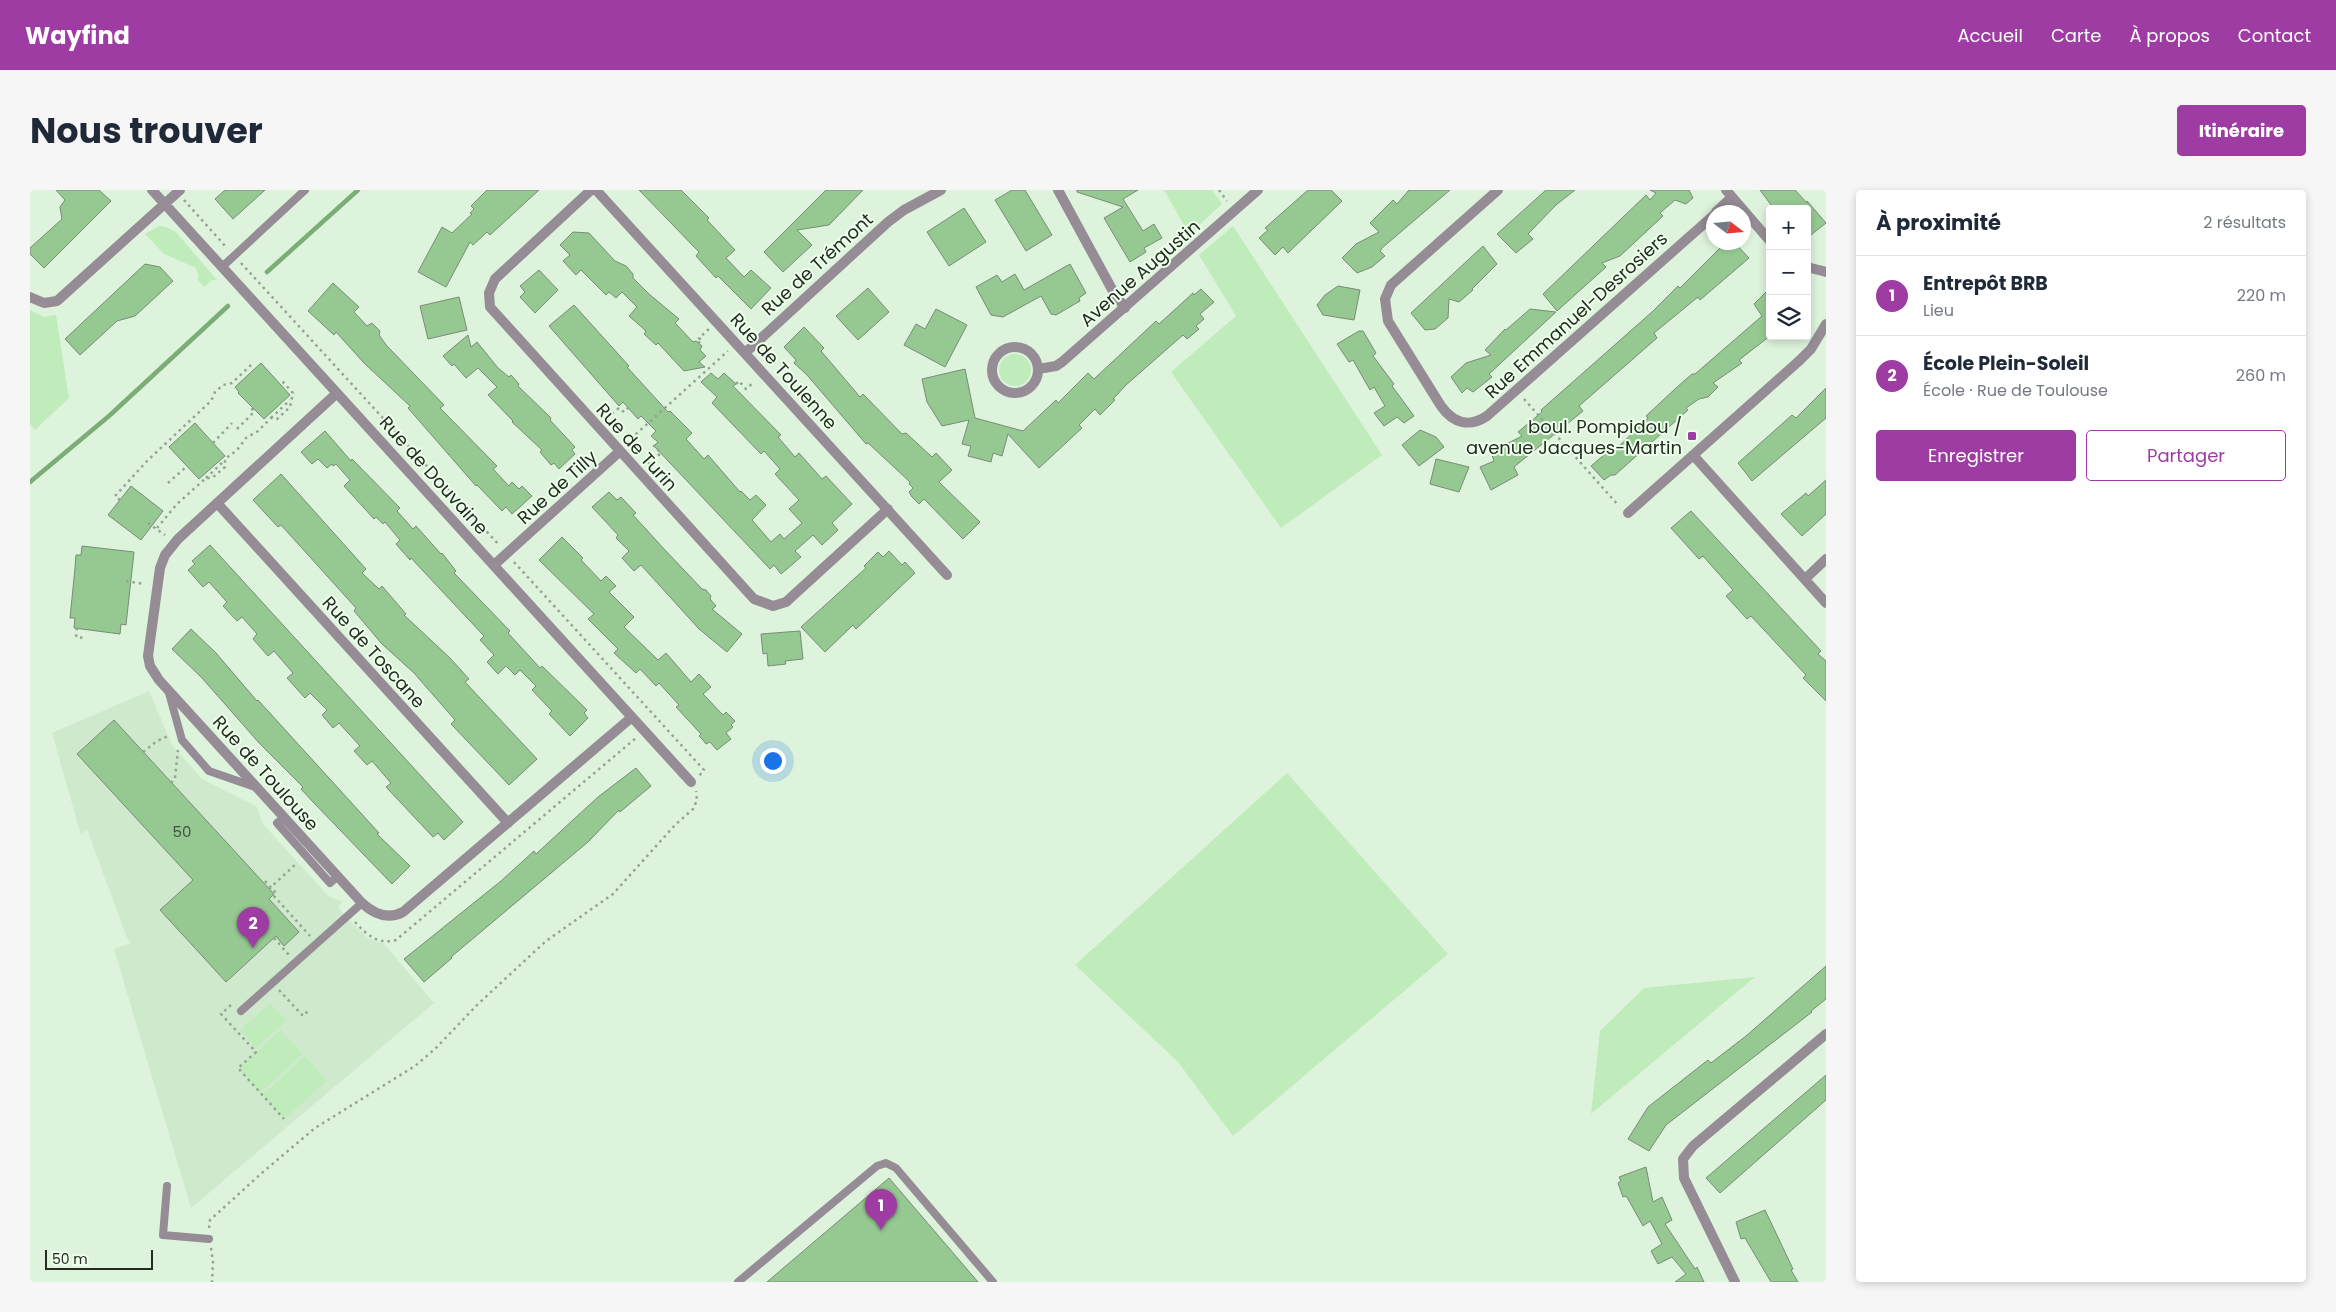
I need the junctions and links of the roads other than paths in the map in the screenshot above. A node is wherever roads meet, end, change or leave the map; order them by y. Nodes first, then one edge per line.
1 (152, 190) edge
2 (180, 190) edge
3 (306, 190) edge
4 (591, 190) edge
5 (596, 190) edge
6 (940, 190) edge
7 (1058, 190) edge
8 (1258, 190) edge
9 (1498, 190) edge
10 (1729, 194) edge
11 (165, 204) junction
12 (1721, 205) edge
13 (1706, 222) edge
14 (1766, 236) edge
15 (222, 267) junction
16 (1811, 268) edge
17 (1826, 272) edge
18 (30, 297) edge
19 (1125, 308) junction
20 (1826, 324) edge
21 (744, 353) junction
22 (1038, 369) junction
23 (337, 393) junction
24 (619, 452) junction
25 (1693, 455) junction
26 (217, 503) junction
27 (888, 509) junction
28 (1628, 513) dead end
29 (1826, 559) edge
30 (494, 565) junction
31 (947, 574) dead end
32 (1805, 578) junction
33 (1826, 602) edge
34 (169, 691) junction
35 (632, 717) junction
36 (691, 782) road end
37 (258, 788) junction
38 (508, 823) junction
39 (362, 903) junction
40 (241, 1011) dead end
41 (1826, 1034) edge
42 (167, 1186) dead end
43 (209, 1239) road end
44 (738, 1282) edge
45 (993, 1282) edge
46 (1735, 1282) edge

1 - 11 street, Rue de Douvaine
2 - 11 street
3 - 15 lane
4 - 24 street, Rue de Turin
5 - 21 street, Rue de Toulenne
6 - 21 street, Rue de Trémont
7 - 19 street
8 - 19 street, Avenue Augustin
9 - 13 street, Rue Emmanuel-Desrosiers
10 - 12 street, Rue Emmanuel-Desrosiers
10 - 14 street, Rue Emmanuel-Desrosiers
11 - 15 street, Rue de Douvaine
11 - 18 street
15 - 23 street, Rue de Douvaine
16 - 17 street
19 - 22 street, Avenue Augustin
20 - 25 street
21 - 27 street, Rue de Toulenne
22 - 22 street
23 - 26 street, Rue de Toulouse
23 - 30 street, Rue de Douvaine
24 - 27 street, Rue de Turin
24 - 30 street, Rue de Tilly
25 - 28 street
25 - 32 street
26 - 34 street, Rue de Toulouse
26 - 38 street, Rue de Toscane
27 - 31 street, Rue de Toulenne
29 - 32 street
30 - 35 street, Rue de Douvaine
32 - 33 street
34 - 37 street, Rue de Toulouse
34 - 37 lane
35 - 36 street, Rue de Douvaine
35 - 38 street, Rue de Toulouse
37 - 39 street, Rue de Toulouse
38 - 39 street, Rue de Toulouse
39 - 40 lane
41 - 46 street
42 - 43 lane
44 - 45 lane

